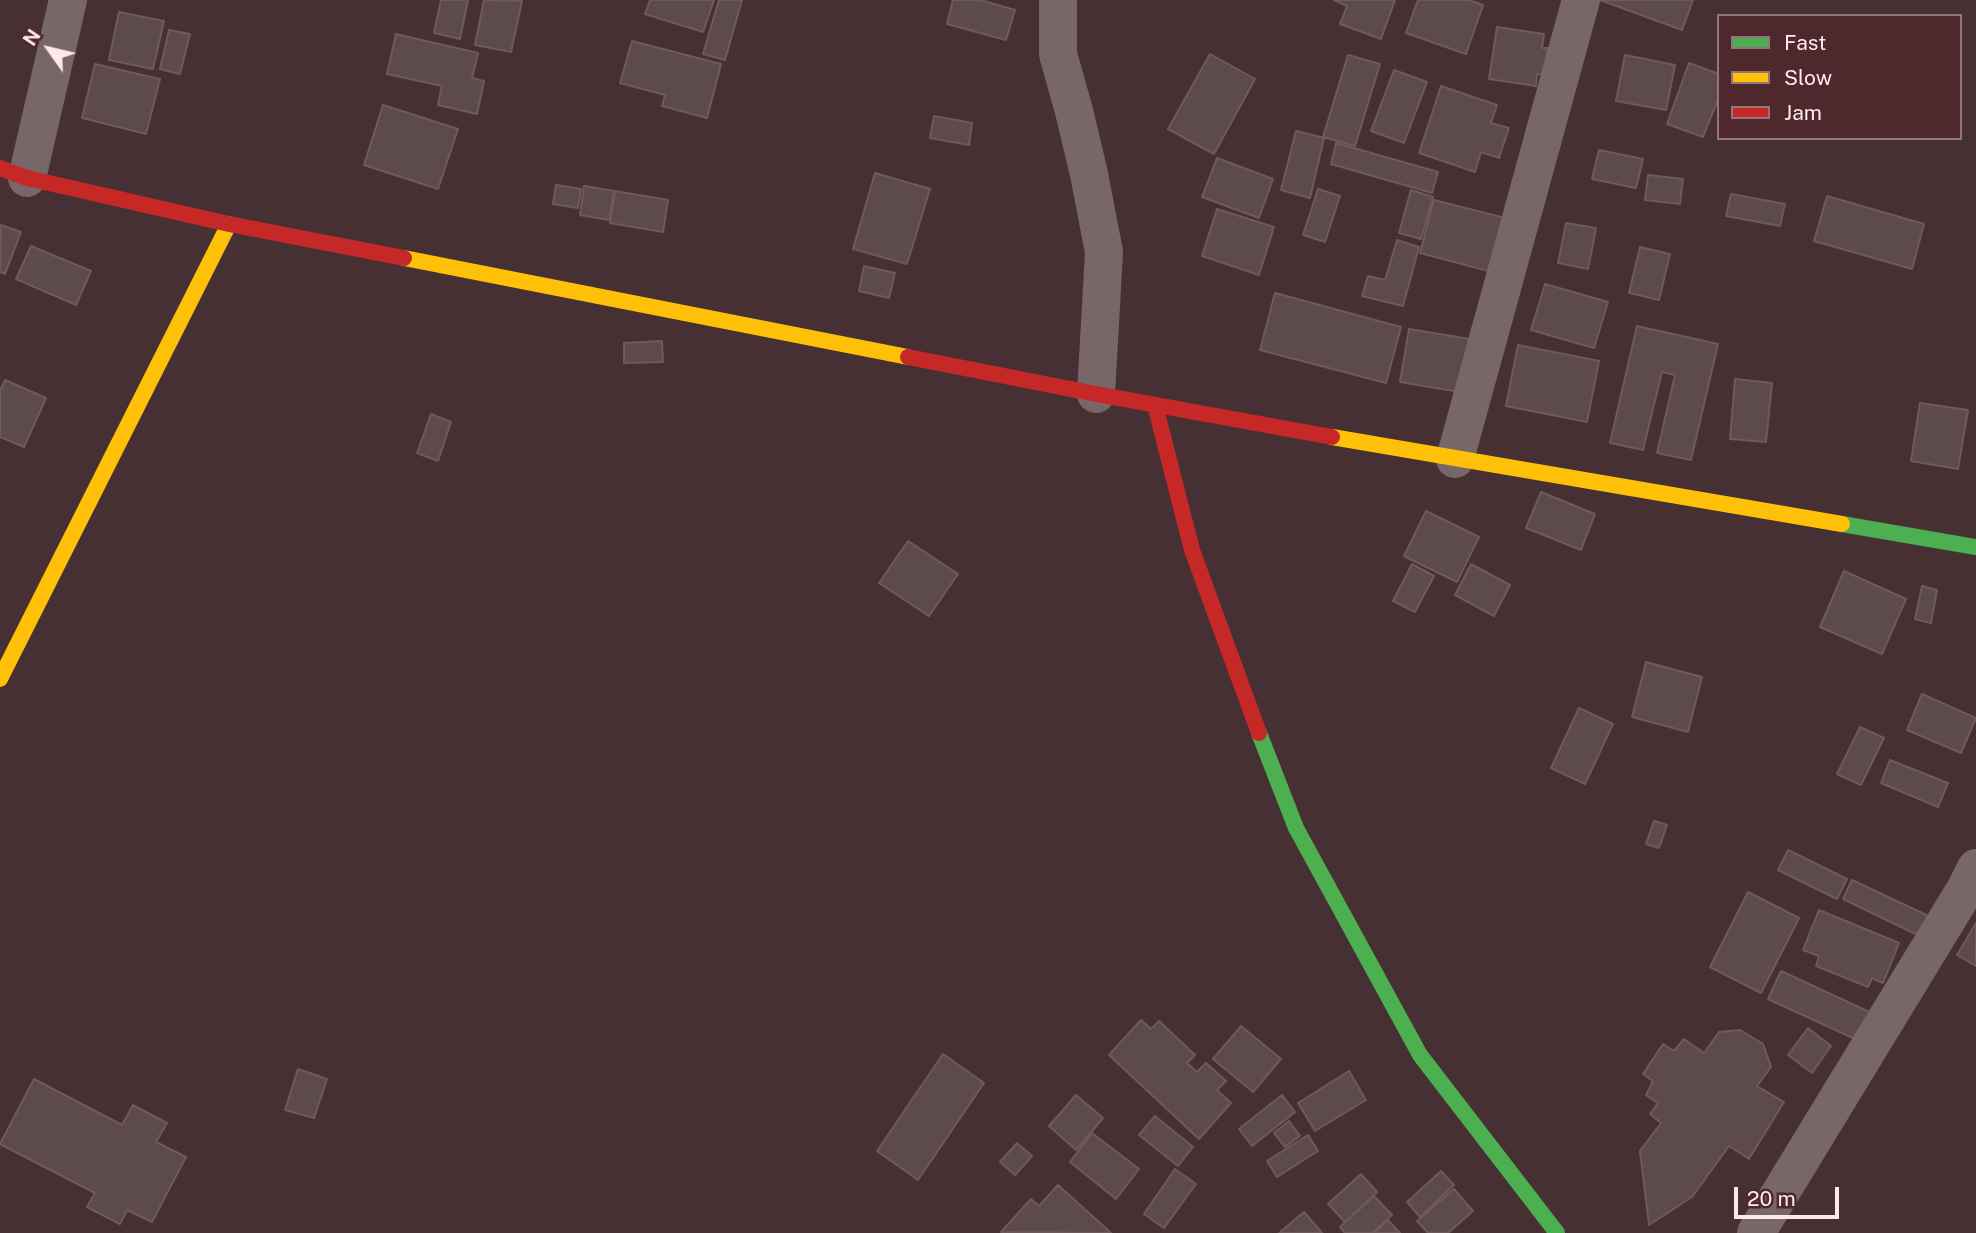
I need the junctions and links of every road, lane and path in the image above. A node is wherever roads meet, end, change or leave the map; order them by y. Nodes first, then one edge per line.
1 (68, 0) edge
2 (1058, 0) edge
3 (1581, 0) edge
4 (14, 173) edge
5 (229, 224) junction
6 (1096, 394) junction
7 (1155, 405) junction
8 (1455, 459) junction
9 (1976, 547) edge
10 (0, 679) edge
11 (1976, 868) edge
12 (1557, 1233) edge
13 (1756, 1233) edge

1 - 4 street
2 - 6 street
3 - 8 street
4 - 5 street
5 - 6 street
5 - 10 street
6 - 7 street
7 - 8 street
7 - 12 street
8 - 9 street
11 - 13 street

